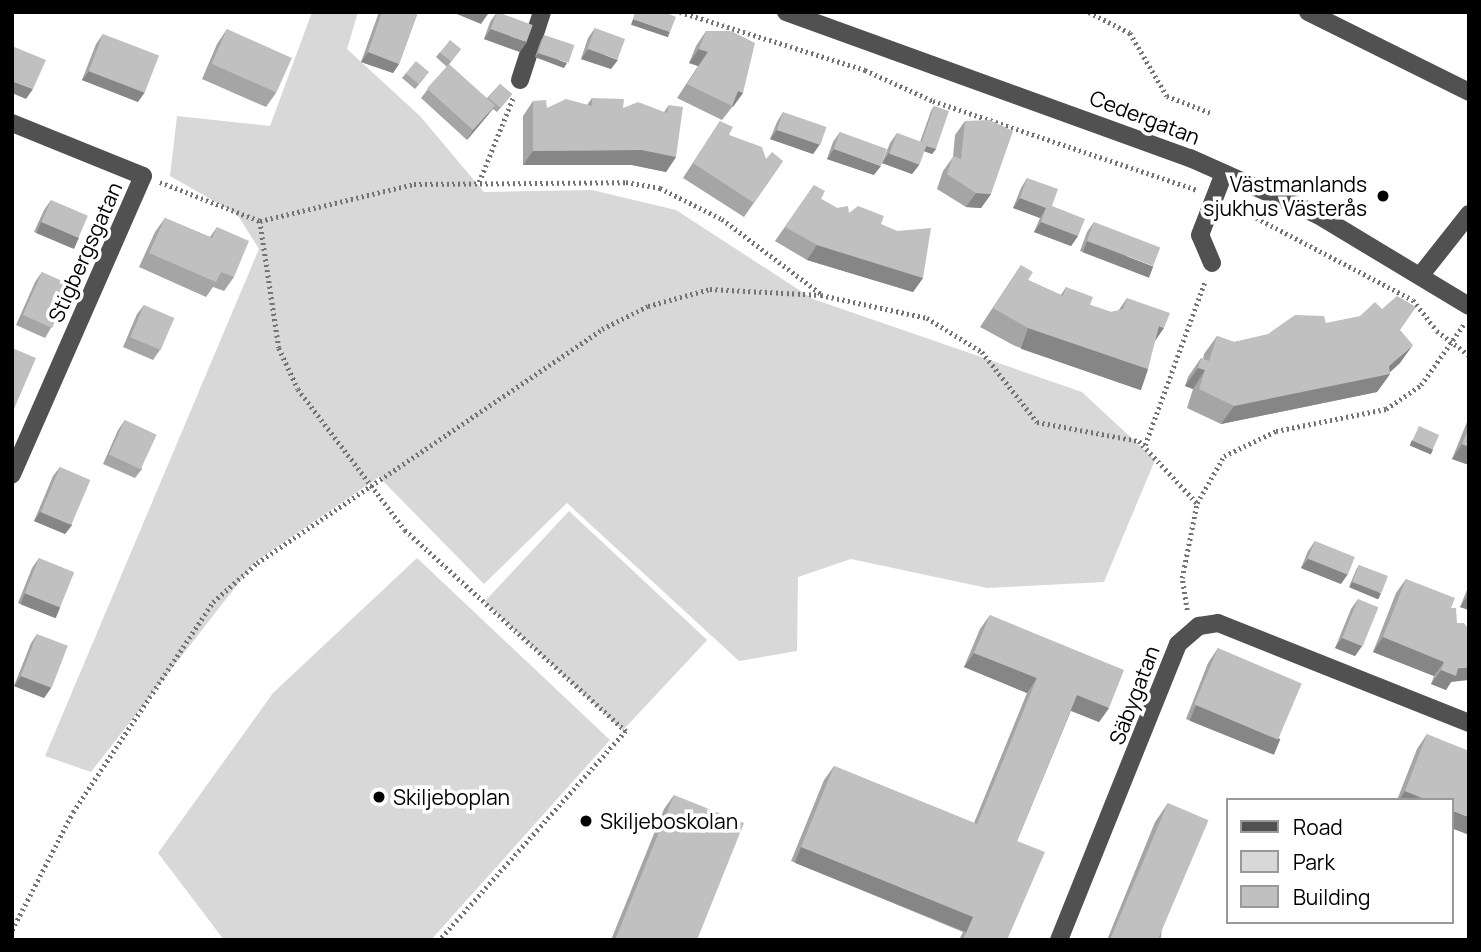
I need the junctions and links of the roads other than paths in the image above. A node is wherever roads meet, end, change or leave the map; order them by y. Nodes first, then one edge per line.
1 (542, 12) edge
2 (786, 12) edge
3 (1308, 12) edge
4 (520, 80) road end
5 (1469, 92) edge
6 (12, 124) edge
7 (1224, 173) junction
8 (1469, 214) edge
9 (1212, 263) road end
10 (1420, 276) junction
11 (1469, 306) edge
12 (12, 474) edge
13 (1469, 723) edge
14 (1059, 940) edge

1 - 4 street
2 - 7 street, Cedergatan
3 - 5 street
6 - 12 street, Stigbergsgatan
7 - 9 street
7 - 10 street, Cedergatan
8 - 10 street
10 - 11 street, Cedergatan
13 - 14 street, Säbygatan

